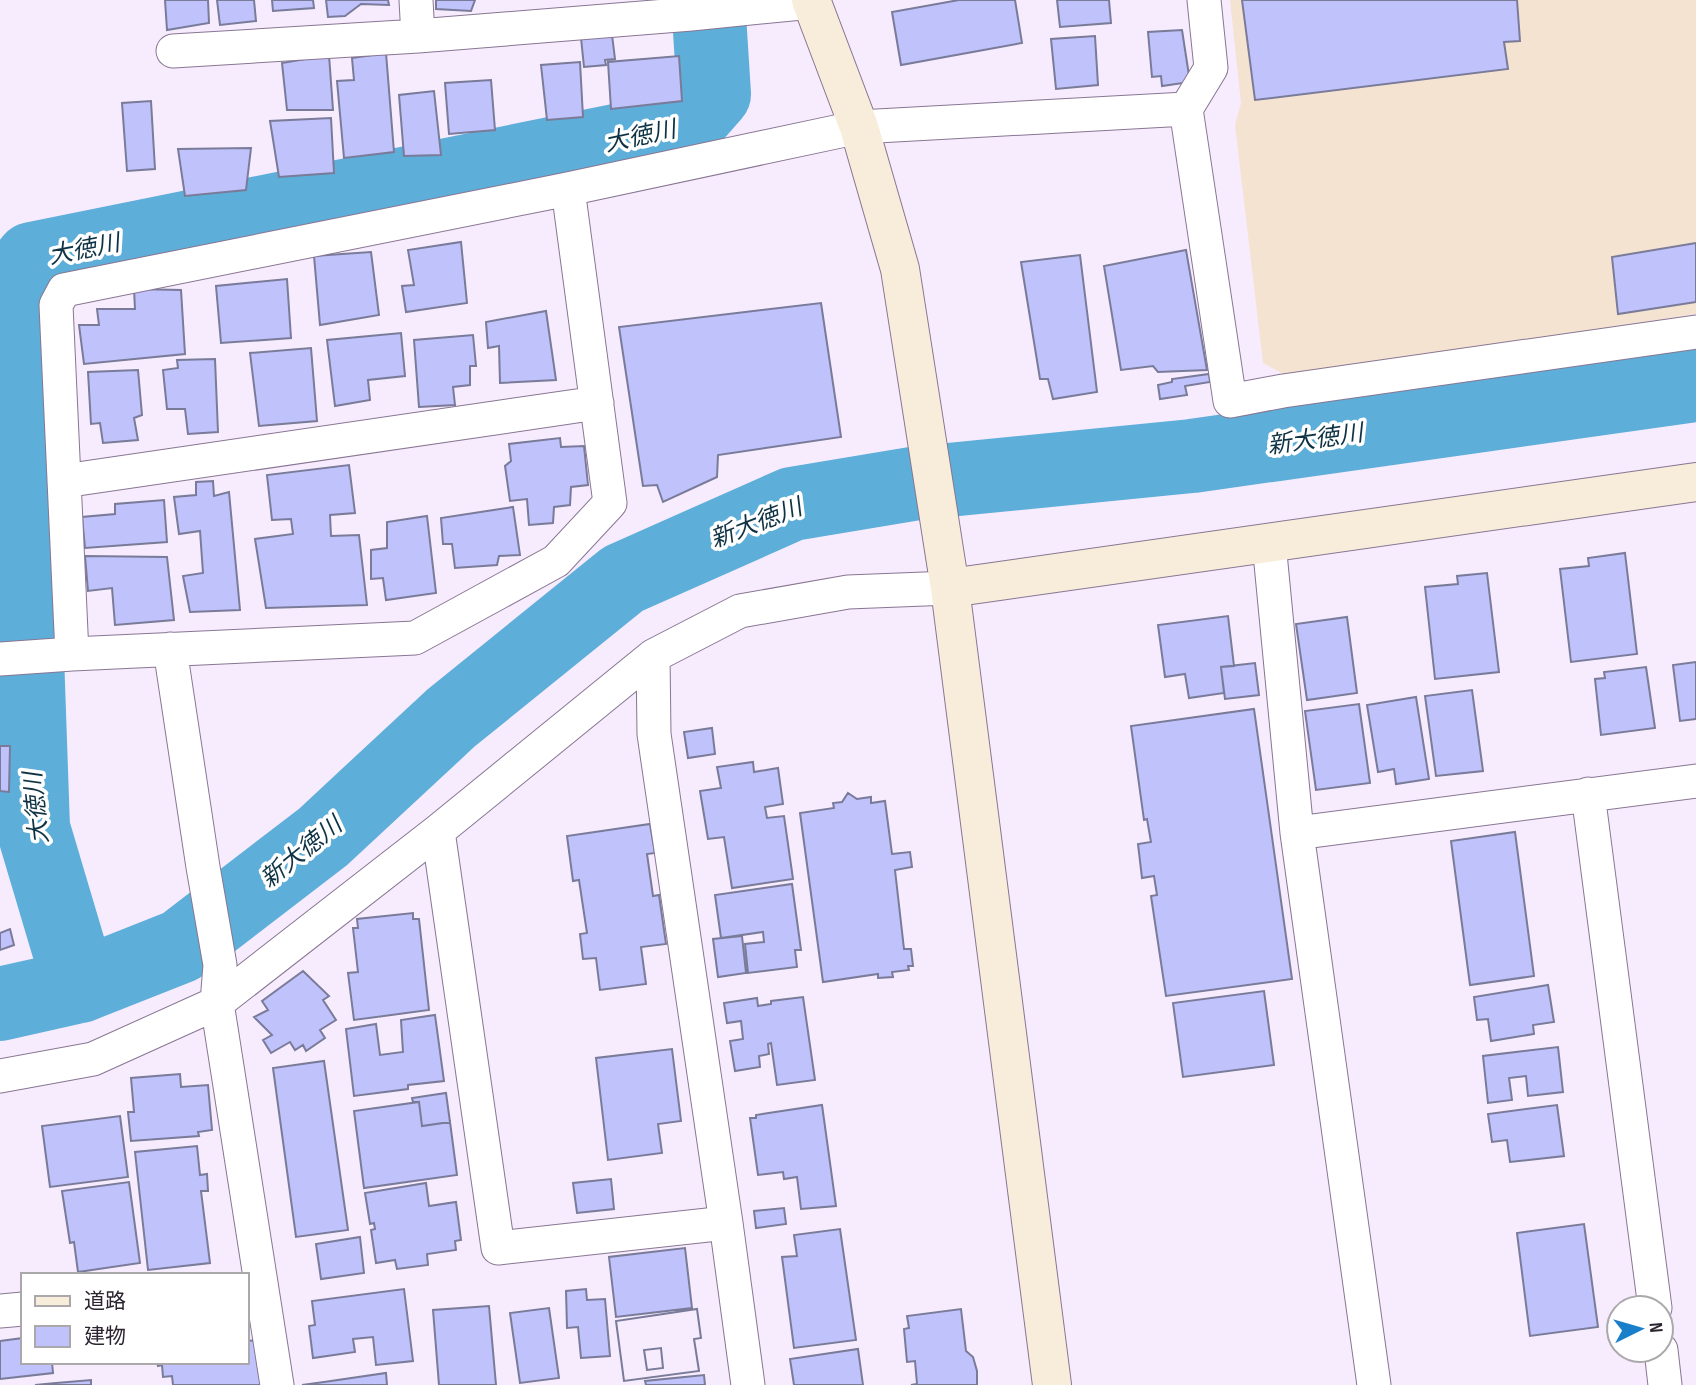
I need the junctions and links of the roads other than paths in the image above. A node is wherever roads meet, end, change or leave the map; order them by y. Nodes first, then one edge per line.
1 (416, 0) edge
2 (1204, 0) edge
3 (811, 1) edge
4 (418, 36) junction
5 (173, 51) dead end
6 (1186, 109) junction
7 (859, 127) junction
8 (568, 189) junction
9 (1696, 332) edge
10 (597, 403) junction
11 (64, 481) junction
12 (1696, 482) edge
13 (1269, 543) junction
14 (950, 588) junction
15 (170, 649) junction
16 (653, 656) junction
17 (32, 657) edge
18 (1696, 781) edge
19 (1588, 794) junction
20 (438, 831) junction
21 (1297, 833) junction
22 (217, 1003) junction
23 (0, 1076) edge
24 (726, 1223) junction
25 (254, 1284) edge
26 (1653, 1294) edge
27 (21, 1309) edge
28 (0, 1311) edge
29 (1663, 1364) edge
30 (277, 1385) edge
31 (748, 1385) edge
32 (1052, 1385) edge
33 (1374, 1385) edge
34 (1665, 1385) edge

1 - 4 street
2 - 6 street
3 - 4 street
3 - 7 street
4 - 5 street
6 - 7 street
6 - 9 street
7 - 8 street
7 - 14 street
8 - 10 street
8 - 11 street
10 - 11 street
10 - 15 street
11 - 17 street
12 - 13 street
13 - 14 street
13 - 21 street
14 - 16 street
14 - 32 street
15 - 17 street
15 - 22 street
16 - 20 street
16 - 24 street
18 - 19 street
19 - 21 street
19 - 26 street
20 - 22 street
20 - 24 street
21 - 33 street
22 - 23 street
22 - 25 street
24 - 31 street
25 - 30 street
27 - 28 street
29 - 34 street

